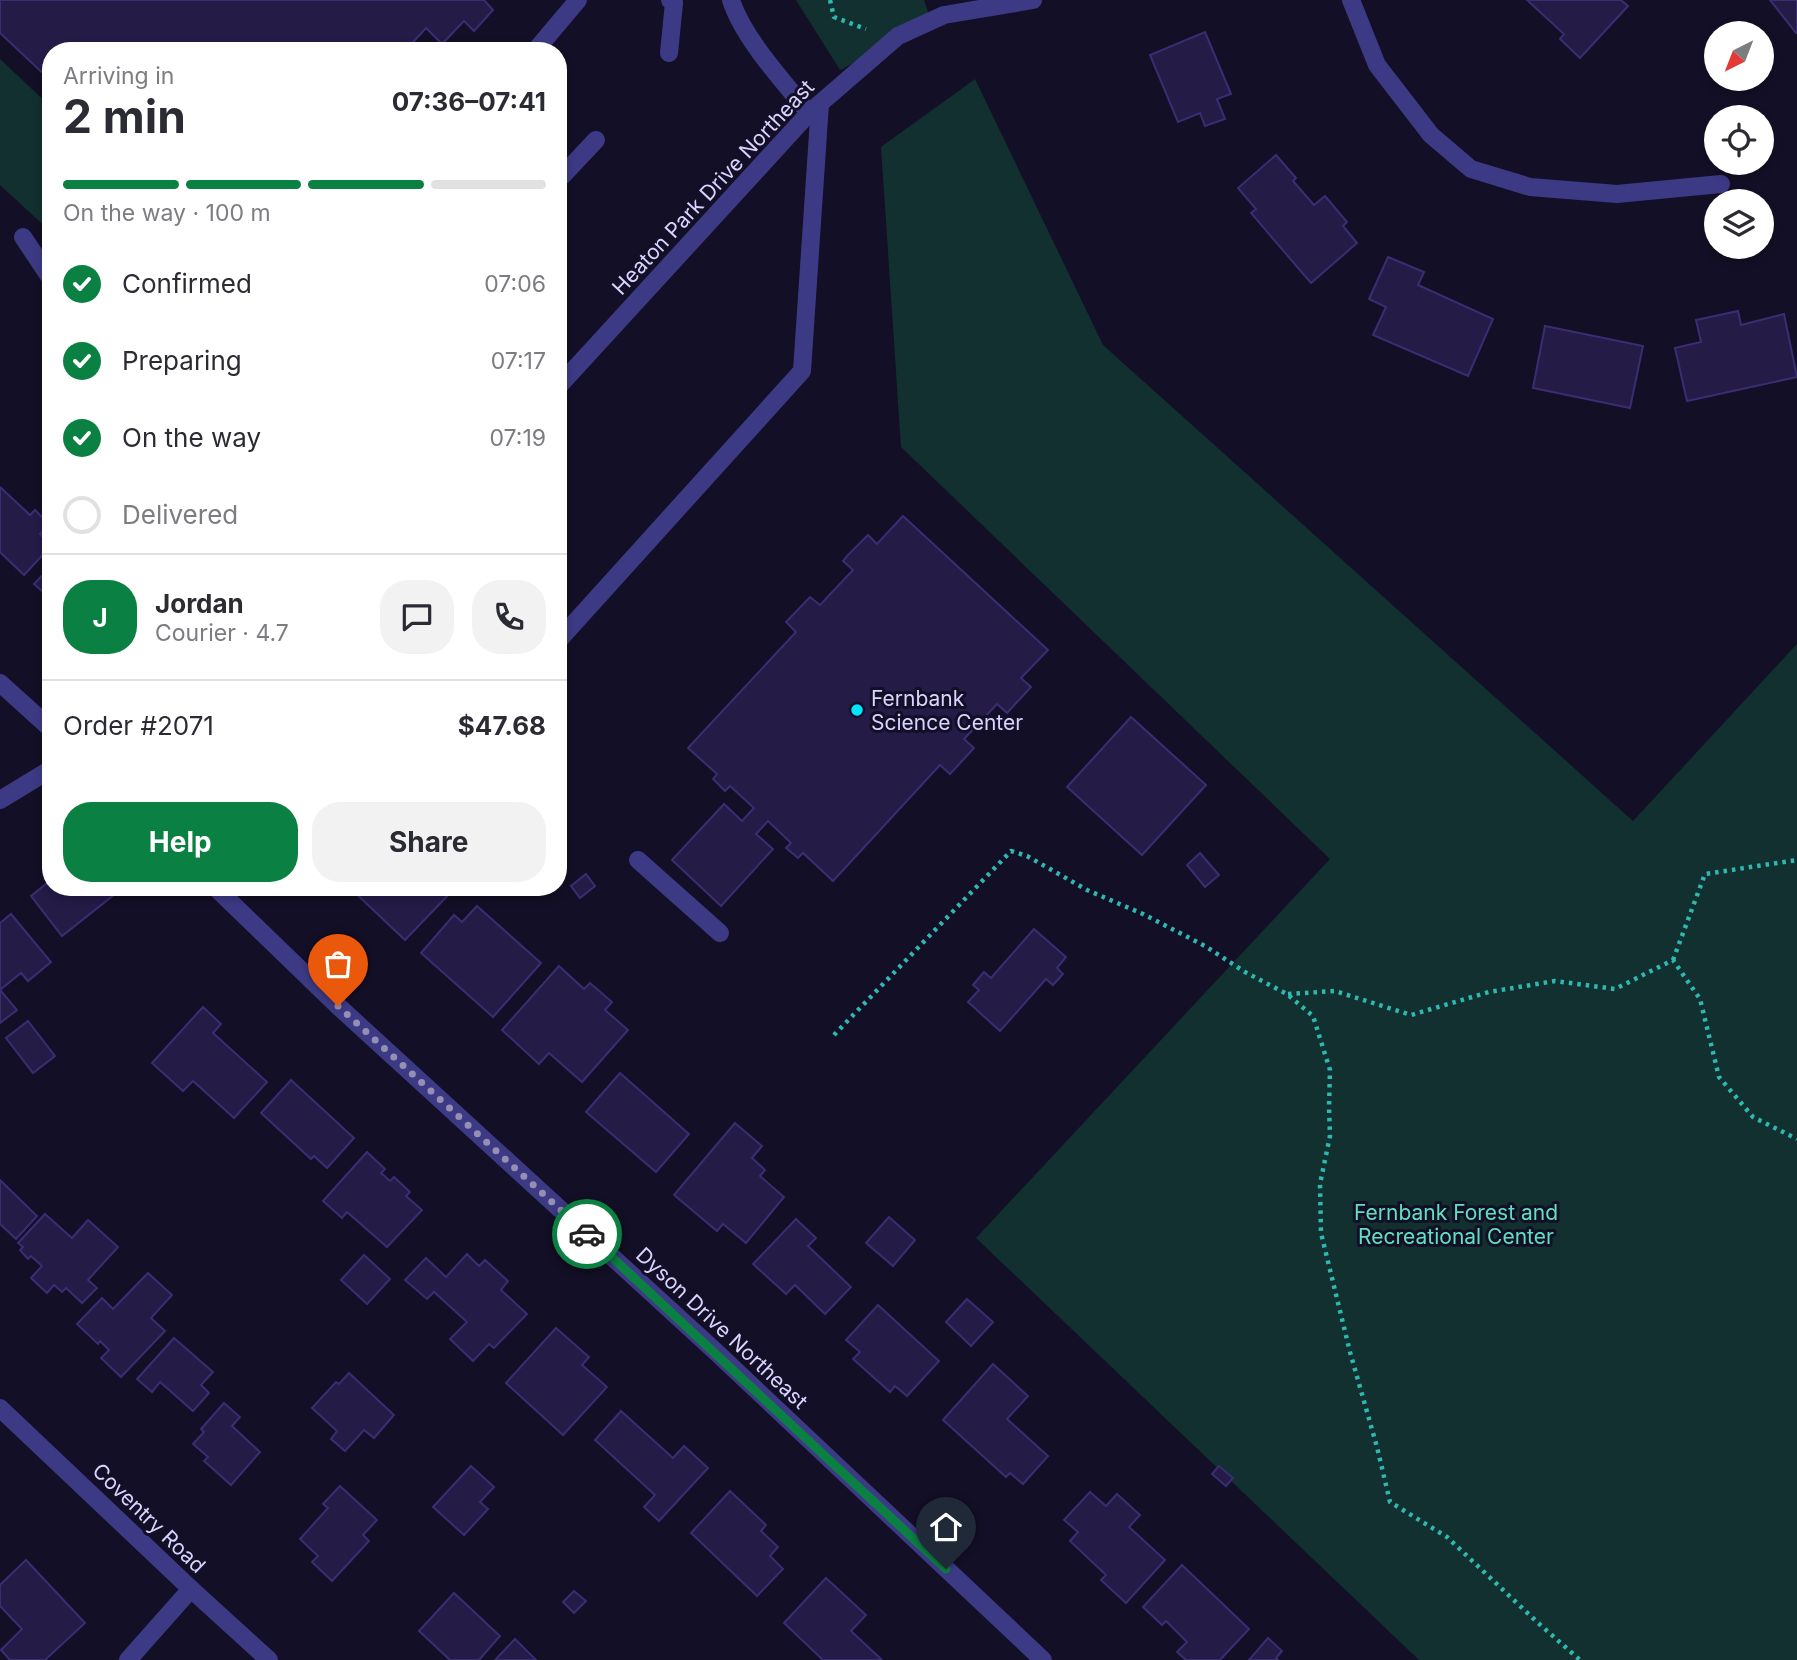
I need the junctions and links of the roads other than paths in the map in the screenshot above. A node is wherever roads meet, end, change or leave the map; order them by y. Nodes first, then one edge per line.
1 (578, 0) edge
2 (670, 0) edge
3 (731, 0) edge
4 (1032, 0) edge
5 (1351, 0) edge
6 (543, 42) edge
7 (669, 52) dead end
8 (815, 108) junction
9 (596, 140) dead end
10 (567, 171) edge
11 (1721, 184) dead end
12 (23, 237) dead end
13 (42, 266) edge
14 (567, 377) edge
15 (567, 631) edge
16 (0, 683) edge
17 (42, 721) edge
18 (42, 774) edge
19 (0, 800) edge
20 (638, 860) dead end
21 (224, 896) edge
22 (720, 933) dead end
23 (0, 1408) edge
24 (191, 1589) junction
25 (128, 1660) edge
26 (270, 1660) edge
27 (1043, 1660) edge

1 - 6 street
2 - 7 street
3 - 8 street
4 - 8 street, Heaton Park Drive Northeast
5 - 11 street
8 - 14 street, Heaton Park Drive Northeast
8 - 15 street
9 - 10 street
12 - 13 street
16 - 17 street
18 - 19 street
20 - 22 street
21 - 27 street, Dyson Drive Northeast
23 - 24 street, Coventry Road
24 - 25 street
24 - 26 street, Coventry Road

